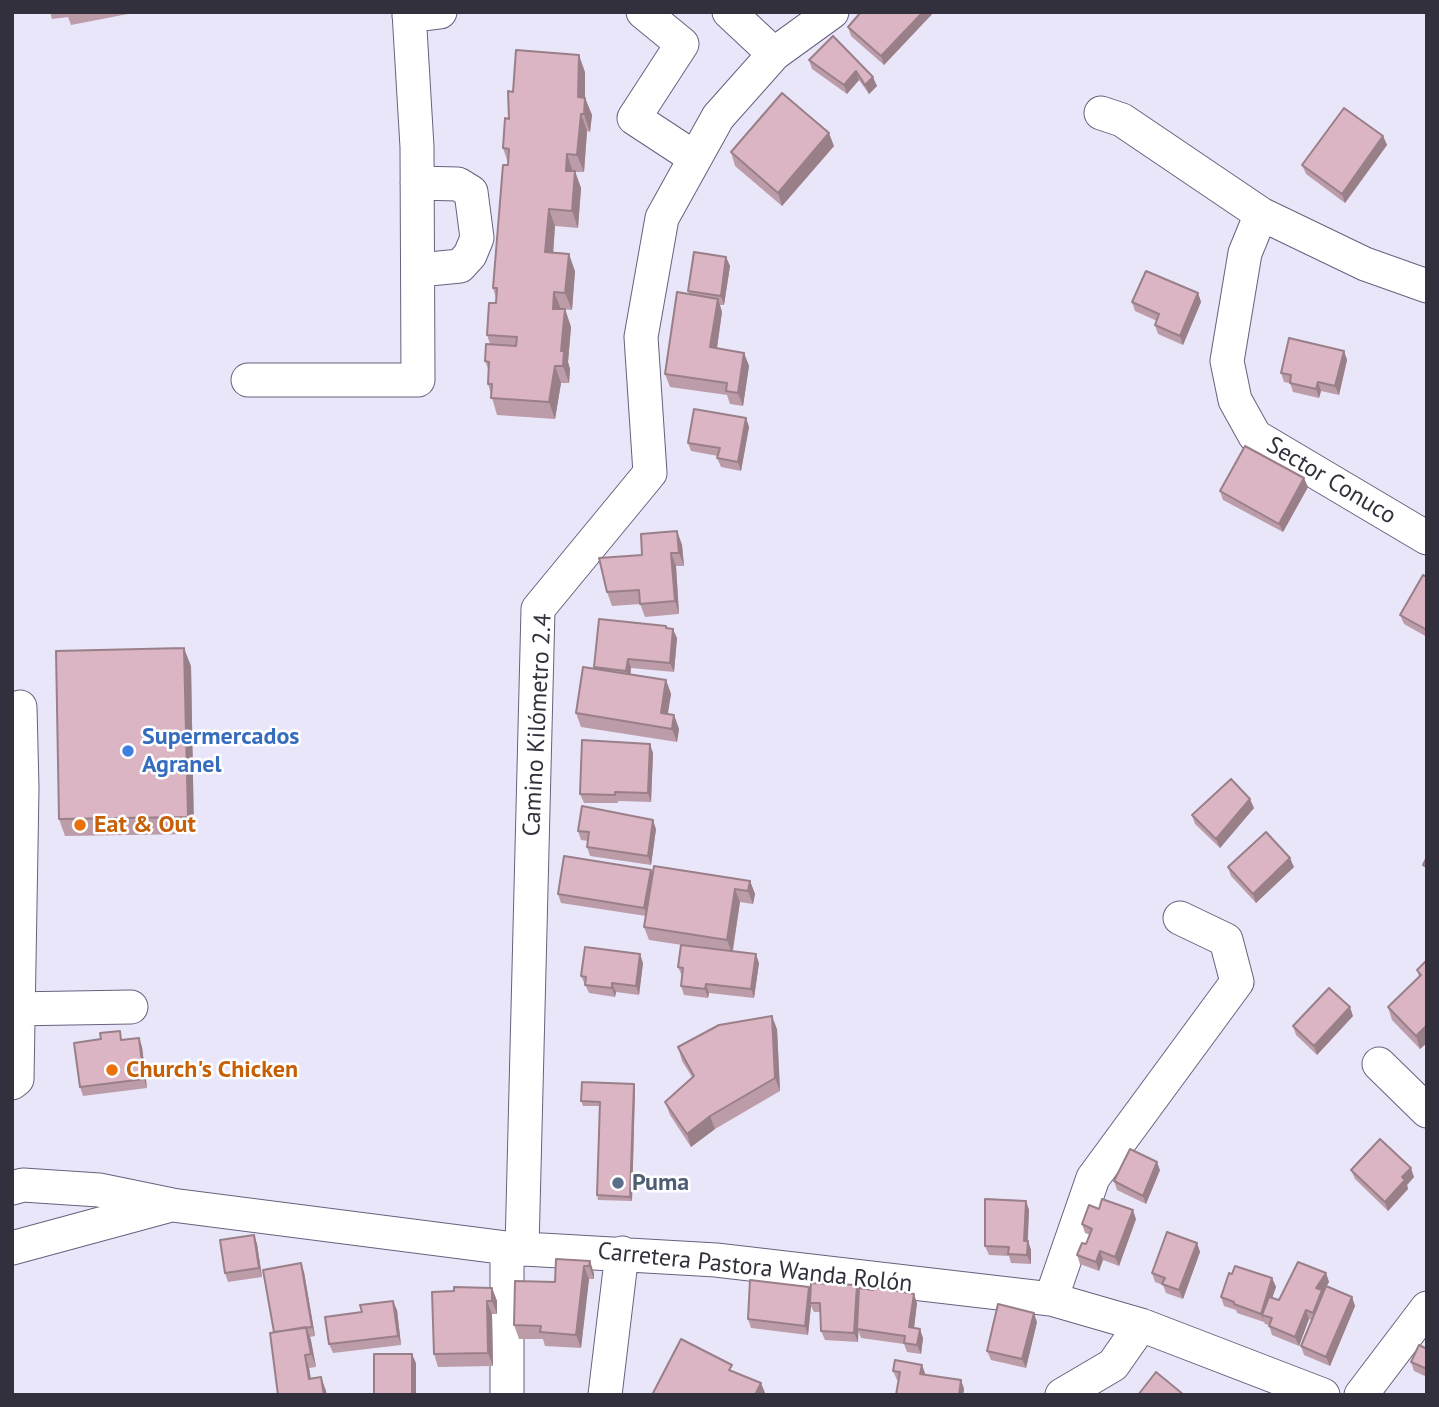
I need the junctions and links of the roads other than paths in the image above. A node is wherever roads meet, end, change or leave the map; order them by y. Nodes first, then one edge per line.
1 (643, 12) edge
2 (729, 12) edge
3 (832, 12) edge
4 (419, 13) edge
5 (774, 54) junction
6 (1101, 113) dead end
7 (695, 158) junction
8 (417, 183) junction
9 (1261, 214) junction
10 (419, 270) junction
11 (1427, 286) edge
12 (248, 380) dead end
13 (1427, 538) edge
14 (20, 707) dead end
15 (17, 788) edge
16 (16, 909) edge
17 (1180, 918) dead end
18 (131, 1007) dead end
19 (15, 1009) edge
20 (1379, 1064) dead end
21 (12, 1083) edge
22 (1427, 1111) edge
23 (12, 1188) edge
24 (173, 1205) junction
25 (12, 1248) edge
26 (515, 1248) junction
27 (622, 1253) junction
28 (1051, 1299) junction
29 (1427, 1308) edge
30 (1141, 1325) junction
31 (507, 1395) edge
32 (605, 1395) edge
33 (1062, 1395) edge
34 (1323, 1395) edge
35 (1361, 1395) edge

1 - 7 street
2 - 5 street
3 - 5 street, Camino Kilómetro 2.4
4 - 8 street
5 - 7 street, Camino Kilómetro 2.4
6 - 9 street
7 - 26 street, Camino Kilómetro 2.4
8 - 10 street
8 - 10 street
9 - 11 street
9 - 13 street, Sector Conuco
10 - 12 street
14 - 15 street
15 - 16 street
16 - 19 street
17 - 28 street
18 - 19 street
19 - 21 street
20 - 22 street
23 - 24 street, Carretera Pastora Wanda Rolón
24 - 25 street, Carretera Pastora Wanda Rolón
24 - 26 street, Carretera Pastora Wanda Rolón
26 - 27 street, Carretera Pastora Wanda Rolón
26 - 31 street, Camino Kilómetro 2.4
27 - 28 street, Carretera Pastora Wanda Rolón
27 - 32 street
28 - 30 street, Carretera Pastora Wanda Rolón
29 - 35 street
30 - 33 street
30 - 34 street, Carretera Pastora Wanda Rolón

